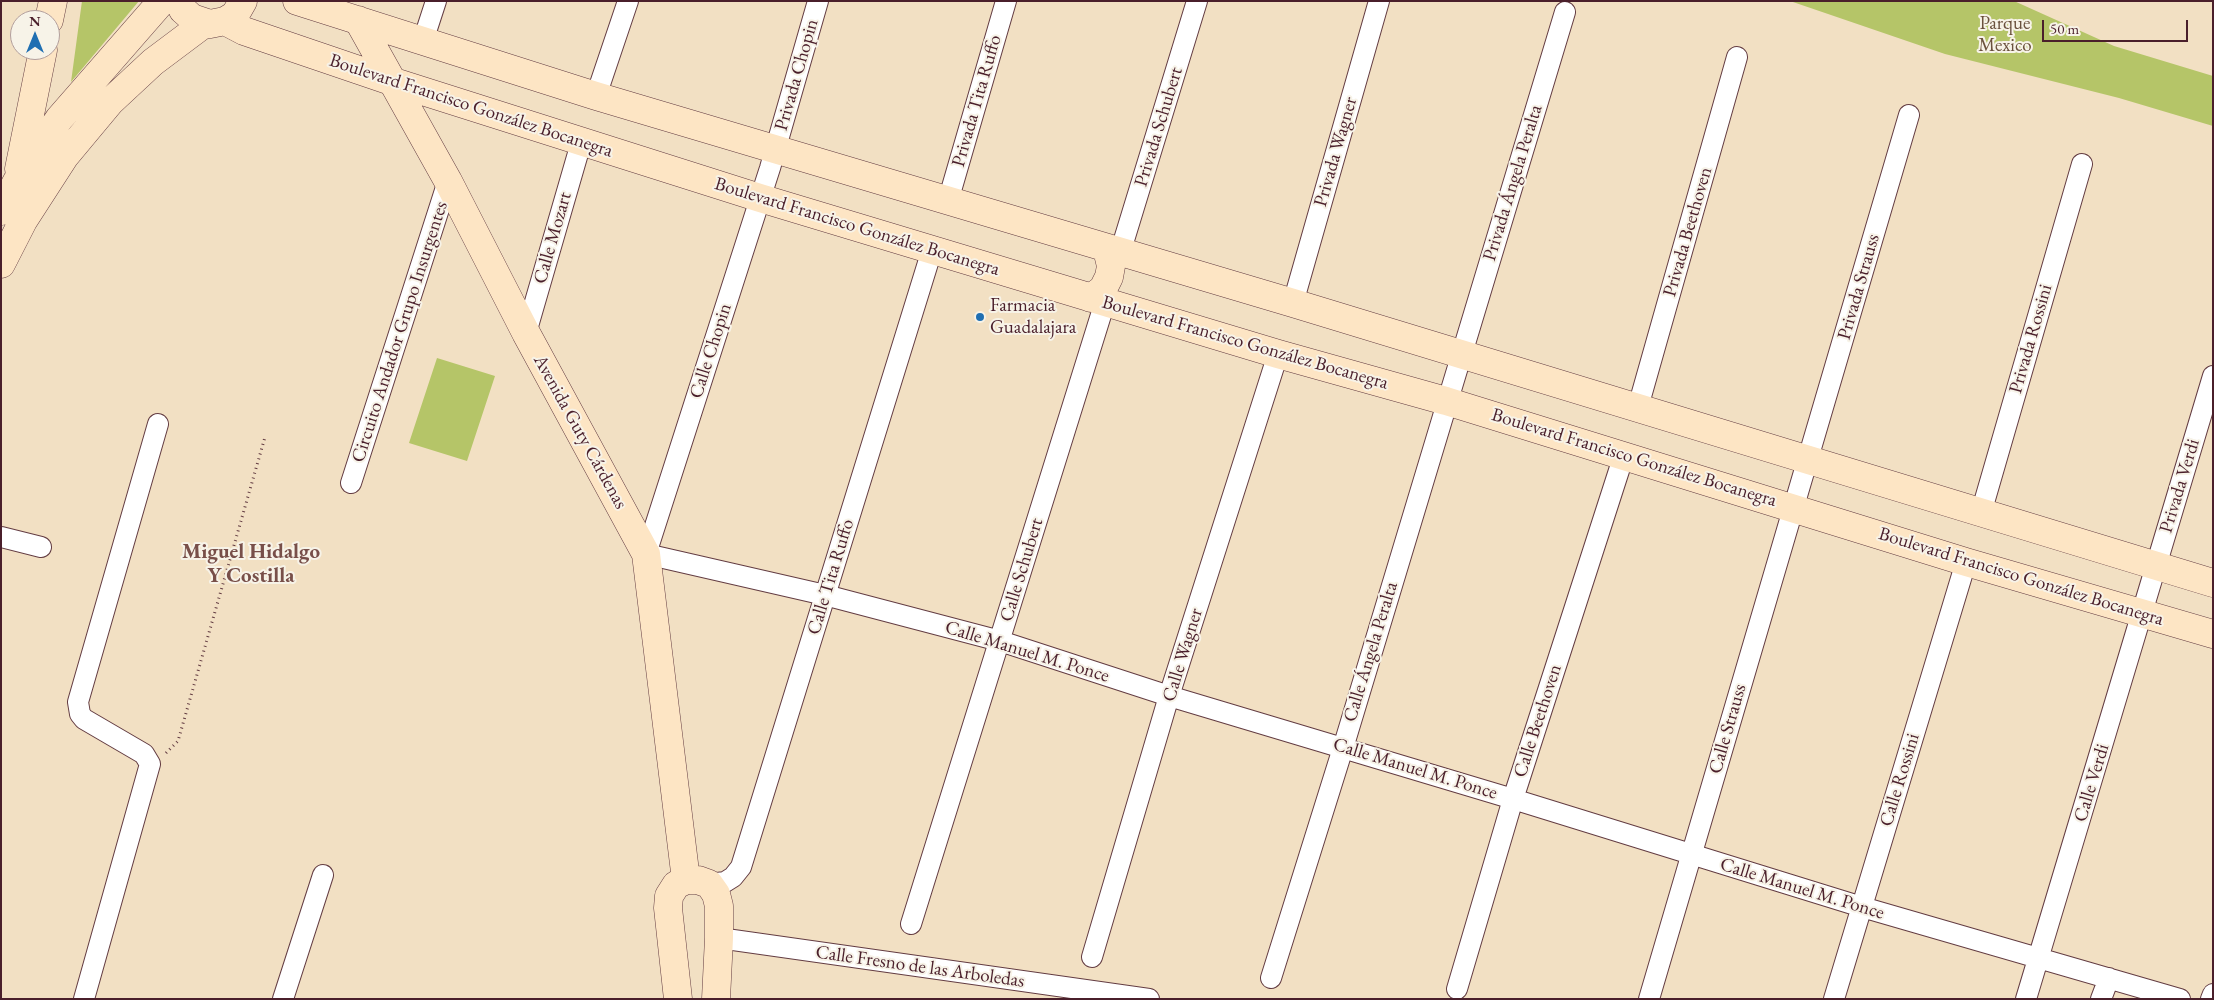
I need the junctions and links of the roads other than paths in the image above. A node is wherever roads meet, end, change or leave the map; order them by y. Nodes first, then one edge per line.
1 (162, 1) edge
2 (179, 1) edge
3 (297, 1) edge
4 (436, 1) edge
5 (628, 1) edge
6 (818, 1) edge
7 (1006, 1) edge
8 (1197, 1) edge
9 (1379, 1) edge
10 (1565, 12) dead end
11 (224, 15) edge
12 (358, 20) junction
13 (423, 41) junction
14 (1737, 57) dead end
15 (41, 60) edge
16 (391, 81) junction
17 (596, 96) junction
18 (1910, 115) dead end
19 (581, 143) junction
20 (776, 149) junction
21 (2082, 164) dead end
22 (17, 181) junction
23 (448, 181) junction
24 (760, 198) junction
25 (948, 201) junction
26 (1, 211) edge
27 (932, 250) junction
28 (1114, 251) junction
29 (1, 264) edge
30 (1098, 300) junction
31 (1293, 303) junction
32 (526, 333) junction
33 (1278, 354) junction
34 (1461, 355) junction
35 (2213, 376) edge
36 (1446, 401) junction
37 (1638, 407) junction
38 (158, 424) dead end
39 (1624, 455) junction
40 (1808, 460) junction
41 (351, 483) dead end
42 (1794, 508) junction
43 (1981, 513) junction
44 (1, 537) edge
45 (41, 547) dead end
46 (646, 554) junction
47 (1966, 562) junction
48 (2156, 567) junction
49 (2213, 583) edge
50 (825, 595) junction
51 (2142, 615) junction
52 (2213, 634) edge
53 (1000, 641) junction
54 (1170, 696) junction
55 (1343, 748) junction
56 (1513, 799) junction
57 (1691, 855) junction
58 (323, 875) dead end
59 (697, 882) junction
60 (1862, 907) junction
61 (911, 924) dead end
62 (719, 938) junction
63 (1092, 956) dead end
64 (2039, 957) junction
65 (1270, 978) dead end
66 (2109, 978) junction
67 (1457, 989) dead end
68 (2213, 994) edge
69 (84, 999) edge
70 (283, 999) edge
71 (678, 999) edge
72 (716, 999) edge
73 (1149, 999) edge
74 (1649, 999) edge
75 (1834, 999) edge
76 (2026, 999) edge
77 (2101, 999) edge
78 (2180, 999) edge
79 (2211, 999) edge

1 - 22 main road
2 - 11 main road, Boulevard Francisco González Bocanegra
3 - 12 main road
4 - 13 street
5 - 17 street
6 - 20 street, Privada Chopin
7 - 25 street, Privada Tita Ruffo
8 - 28 street, Privada Schubert
9 - 31 street, Privada Wagner
10 - 34 street, Privada Ángela Peralta
11 - 16 main road, Boulevard Francisco González Bocanegra
11 - 29 main road
12 - 13 main road
12 - 16 main road, Avenida Guty Cárdenas
13 - 17 main road
14 - 37 street, Privada Beethoven
15 - 22 main road
16 - 19 main road, Boulevard Francisco González Bocanegra
16 - 23 main road, Avenida Guty Cárdenas
17 - 20 main road
18 - 40 street, Privada Strauss
19 - 24 main road, Boulevard Francisco González Bocanegra
19 - 32 street, Calle Mozart
20 - 24 street, Calle Chopin
20 - 25 main road
21 - 43 street, Privada Rossini
22 - 26 main road
23 - 32 main road, Avenida Guty Cárdenas
23 - 41 street, Circuito Andador Grupo Insurgentes
24 - 27 main road, Boulevard Francisco González Bocanegra
24 - 46 street, Calle Chopin
25 - 28 main road
27 - 30 main road, Boulevard Francisco González Bocanegra
27 - 50 street, Calle Tita Ruffo
28 - 30 main road
28 - 31 main road
30 - 33 main road, Boulevard Francisco González Bocanegra
30 - 53 street, Calle Schubert
31 - 34 main road
32 - 46 main road, Avenida Guty Cárdenas
33 - 36 main road, Boulevard Francisco González Bocanegra
33 - 54 street, Calle Wagner
34 - 36 street, Calle Ángela Peralta
34 - 37 main road
35 - 48 street, Privada Verdi
36 - 39 main road, Boulevard Francisco González Bocanegra
36 - 55 street, Calle Ángela Peralta
37 - 40 main road
38 - 69 street
39 - 42 main road, Boulevard Francisco González Bocanegra
39 - 56 street, Calle Beethoven
40 - 42 street, Calle Strauss
40 - 43 main road
42 - 47 main road, Boulevard Francisco González Bocanegra
42 - 57 street, Calle Strauss
43 - 48 main road
44 - 45 street
46 - 50 street, Calle Manuel M. Ponce
46 - 59 main road, Avenida Guty Cárdenas
47 - 51 main road, Boulevard Francisco González Bocanegra
47 - 60 street, Calle Rossini
48 - 49 main road
48 - 51 street, Calle Verdi
50 - 53 street, Calle Manuel M. Ponce
50 - 59 street, Calle Tita Ruffo
51 - 52 main road, Boulevard Francisco González Bocanegra
51 - 64 street, Calle Verdi
53 - 54 street, Calle Manuel M. Ponce
53 - 61 street, Calle Schubert
54 - 55 street, Calle Manuel M. Ponce
54 - 63 street, Calle Wagner
55 - 56 street, Calle Manuel M. Ponce
55 - 65 street, Calle Ángela Peralta
56 - 57 street, Calle Manuel M. Ponce
56 - 67 street, Calle Beethoven
57 - 60 street, Calle Manuel M. Ponce
57 - 74 street, Calle Strauss
58 - 70 street
59 - 62 main road, Avenida Guty Cárdenas
59 - 71 main road
60 - 64 street, Calle Manuel M. Ponce
60 - 75 street, Calle Rossini
62 - 72 main road, Avenida Guty Cárdenas
62 - 73 street, Calle Fresno de las Arboledas
64 - 66 street, Calle Manuel M. Ponce
64 - 76 street, Calle Verdi
66 - 77 street
66 - 78 street, Calle Manuel M. Ponce
68 - 79 street

